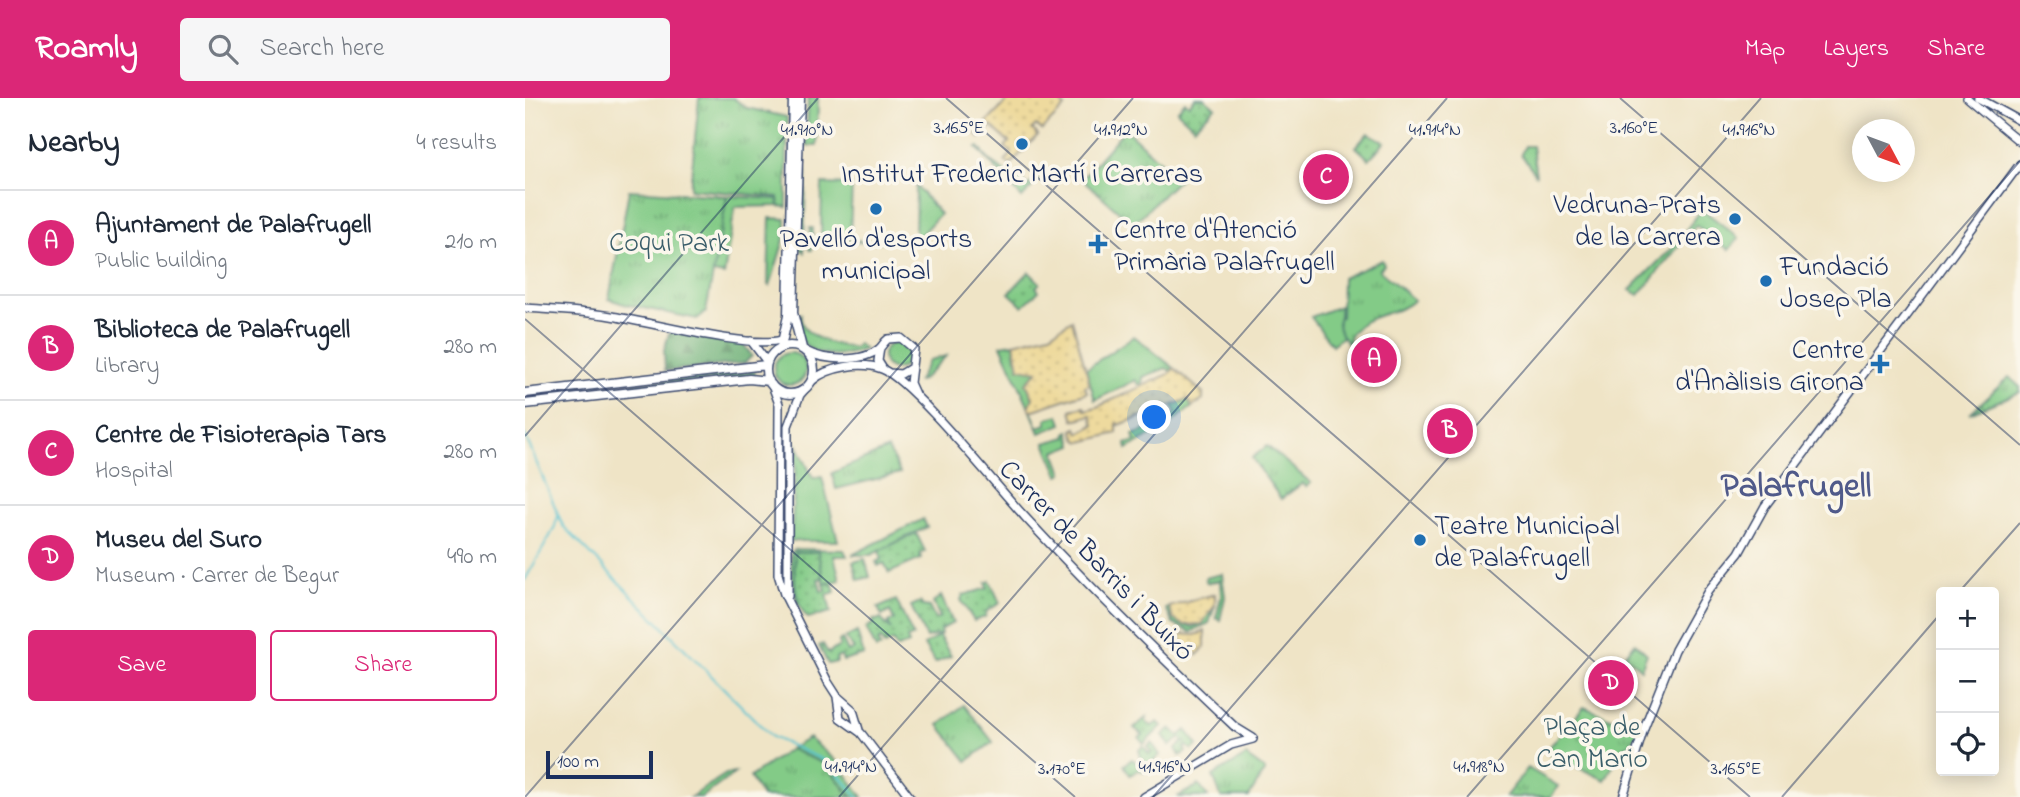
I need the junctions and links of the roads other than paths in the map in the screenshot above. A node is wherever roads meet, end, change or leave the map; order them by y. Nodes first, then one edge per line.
1 (793, 98) edge
2 (800, 98) edge
3 (1967, 98) edge
4 (1978, 98) edge
5 (2019, 120) edge
6 (2020, 142) edge
7 (2020, 164) edge
8 (525, 308) edge
9 (747, 340) junction
10 (779, 344) junction
11 (880, 348) junction
12 (804, 349) junction
13 (767, 364) junction
14 (911, 368) junction
15 (886, 371) junction
16 (770, 383) junction
17 (809, 384) junction
18 (525, 393) edge
19 (919, 400) junction
20 (525, 404) edge
21 (790, 604) junction
22 (843, 709) junction
23 (854, 715) junction
24 (844, 722) junction
25 (859, 730) junction
26 (910, 797) edge
27 (1144, 797) edge
28 (1623, 797) edge

1 - 10 main road
2 - 12 main road
3 - 6 street
4 - 5 street
7 - 28 street
8 - 9 street
9 - 10 street
9 - 13 street
10 - 12 main road
10 - 13 main road
11 - 12 street
11 - 14 street
11 - 15 street
12 - 17 main road
13 - 16 main road
13 - 18 main road
14 - 15 street
14 - 19 street, Carrer de Barris i Buixó
15 - 17 street
15 - 19 street, Carrer de Barris i Buixó
16 - 17 main road
16 - 20 main road
16 - 21 street
17 - 21 street
19 - 27 street, Carrer de Barris i Buixó
21 - 22 street
22 - 23 street
22 - 24 street
23 - 24 street
23 - 25 street
24 - 25 street
25 - 26 street

